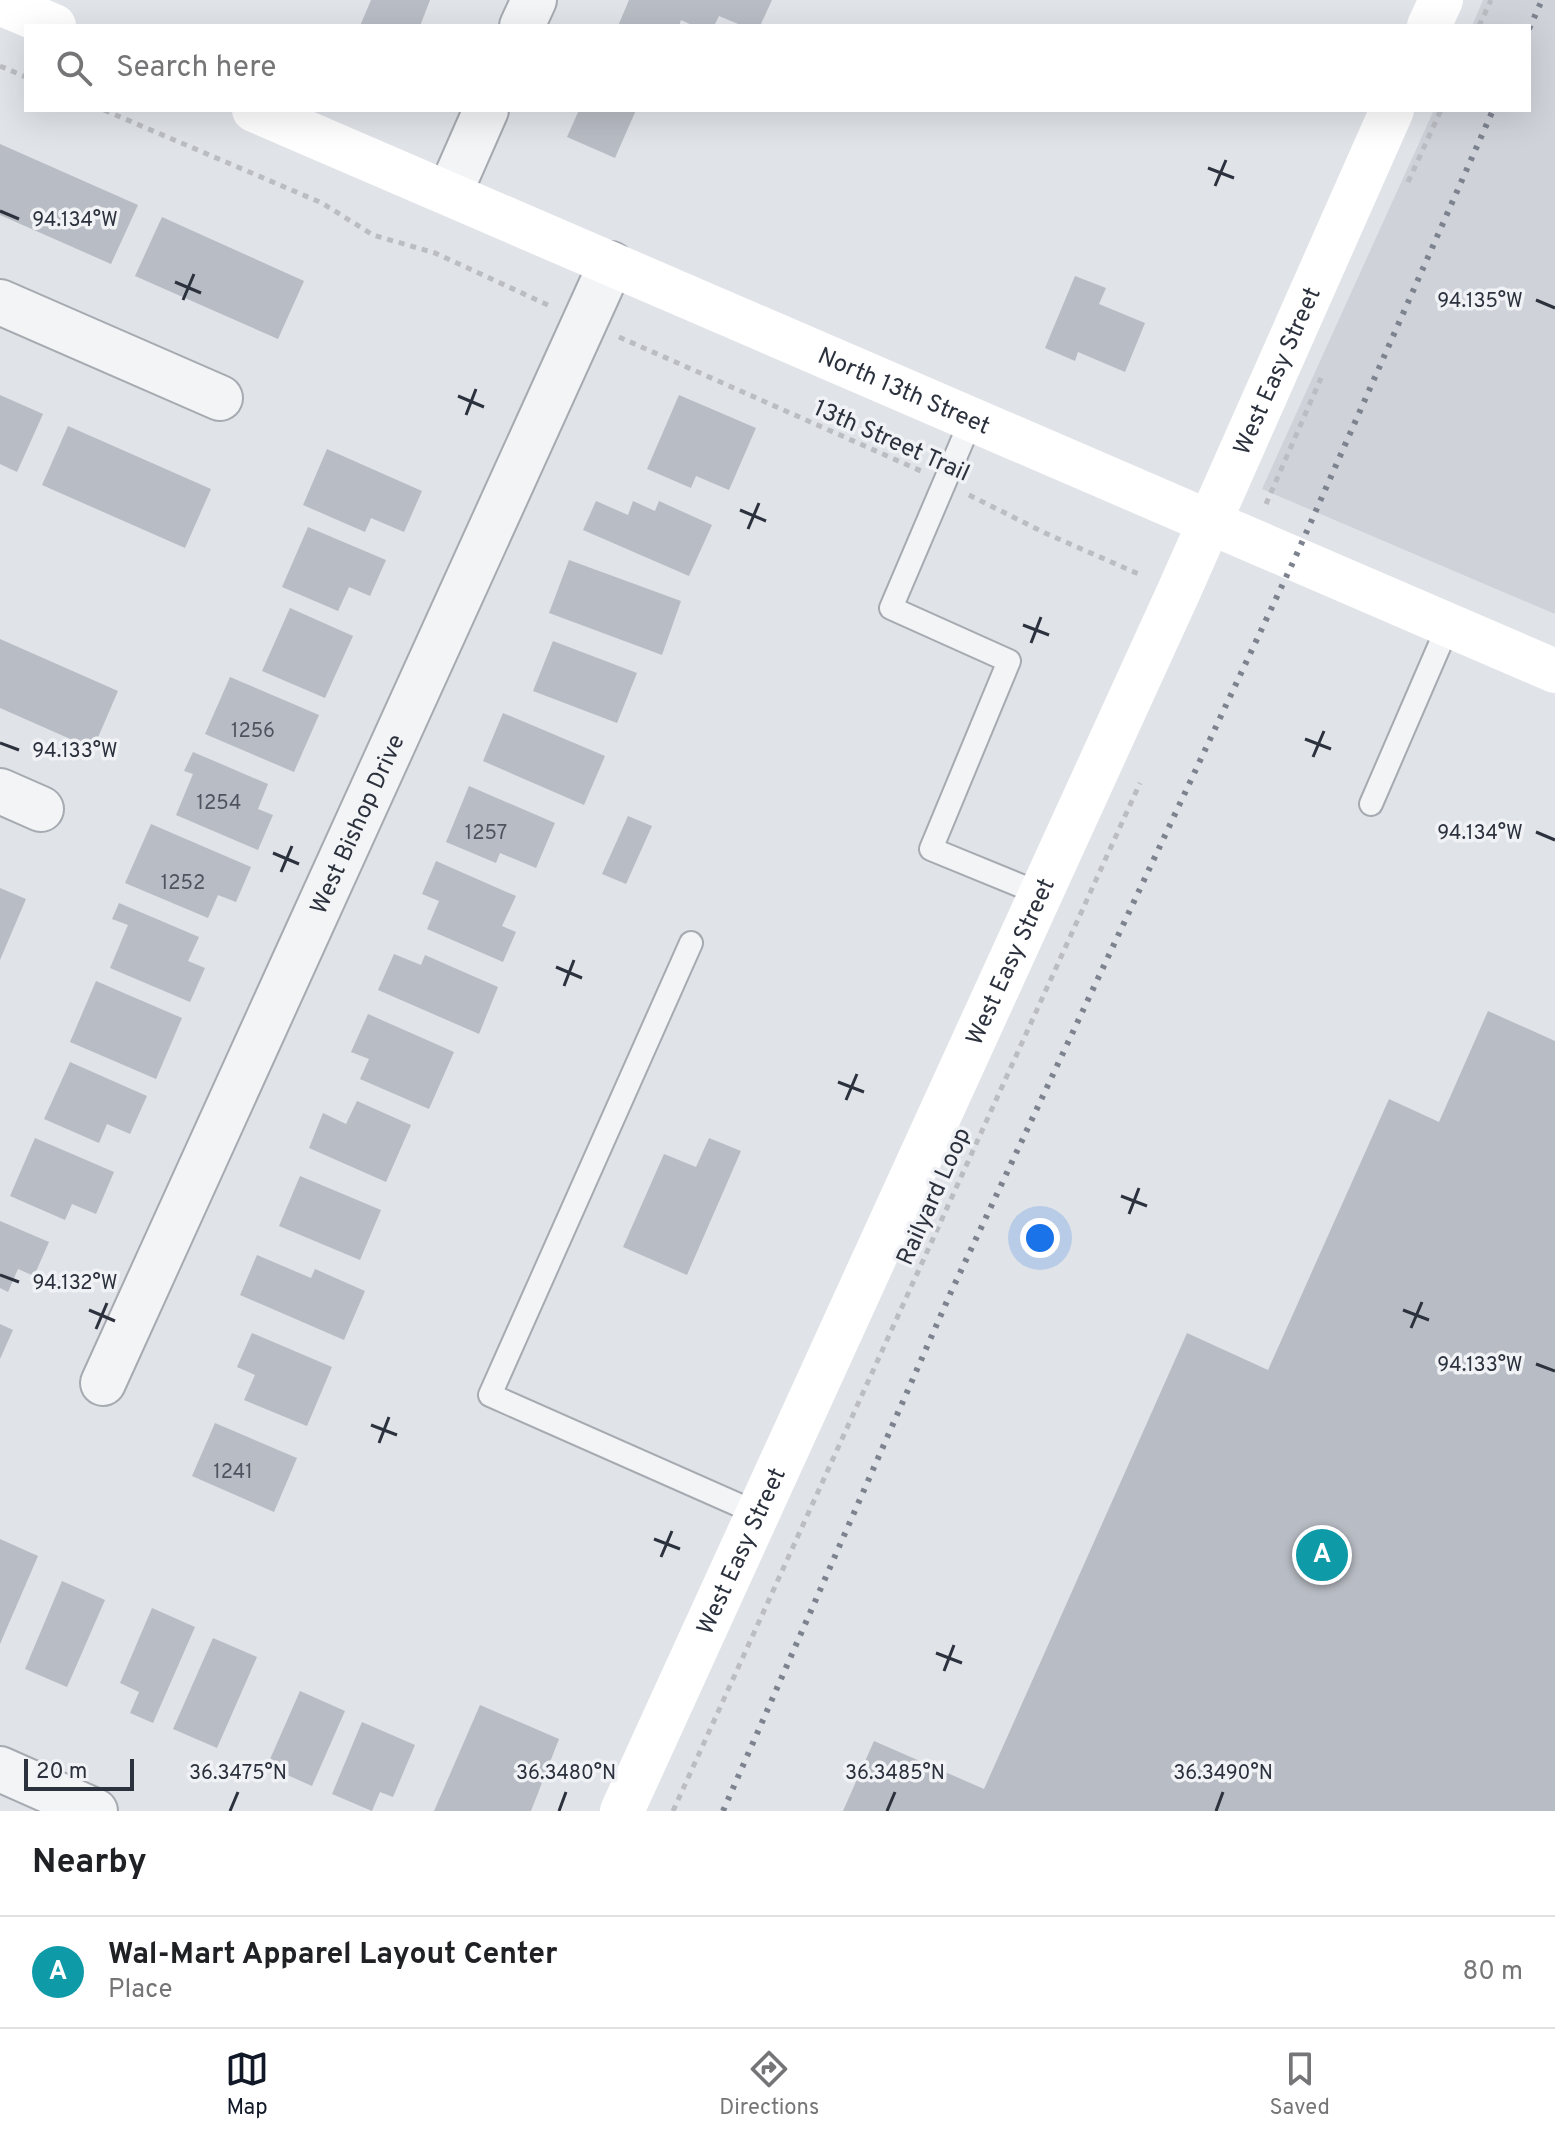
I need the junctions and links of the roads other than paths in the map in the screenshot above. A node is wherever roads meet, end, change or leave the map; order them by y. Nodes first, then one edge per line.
1 (534, 0) edge
2 (1441, 0) edge
3 (0, 3) edge
4 (49, 24) edge
5 (523, 24) edge
6 (1430, 24) edge
7 (259, 112) edge
8 (485, 112) edge
9 (1391, 112) edge
10 (450, 192) junction
11 (611, 264) junction
12 (0, 302) edge
13 (220, 398) dead end
14 (972, 418) junction
15 (1209, 520) junction
16 (1448, 626) junction
17 (1555, 671) edge
18 (0, 791) edge
19 (1371, 804) dead end
20 (41, 809) dead end
21 (1041, 894) junction
22 (691, 943) dead end
23 (103, 1383) dead end
24 (759, 1514) junction
25 (0, 1769) edge
26 (95, 1811) edge
27 (622, 1811) edge

1 - 5 street
2 - 6 street
3 - 4 street
7 - 10 street, North 13th Street
8 - 10 street
9 - 15 street, West Easy Street
10 - 11 street, North 13th Street
11 - 14 street, North 13th Street
11 - 23 street, West Bishop Drive
12 - 13 street
14 - 15 street, North 13th Street
14 - 21 lane
15 - 16 street, North 13th Street
15 - 21 street, West Easy Street
16 - 17 street, North 13th Street
16 - 19 lane
18 - 20 street
21 - 24 street, West Easy Street
22 - 24 lane
24 - 27 street, West Easy Street
25 - 26 street

